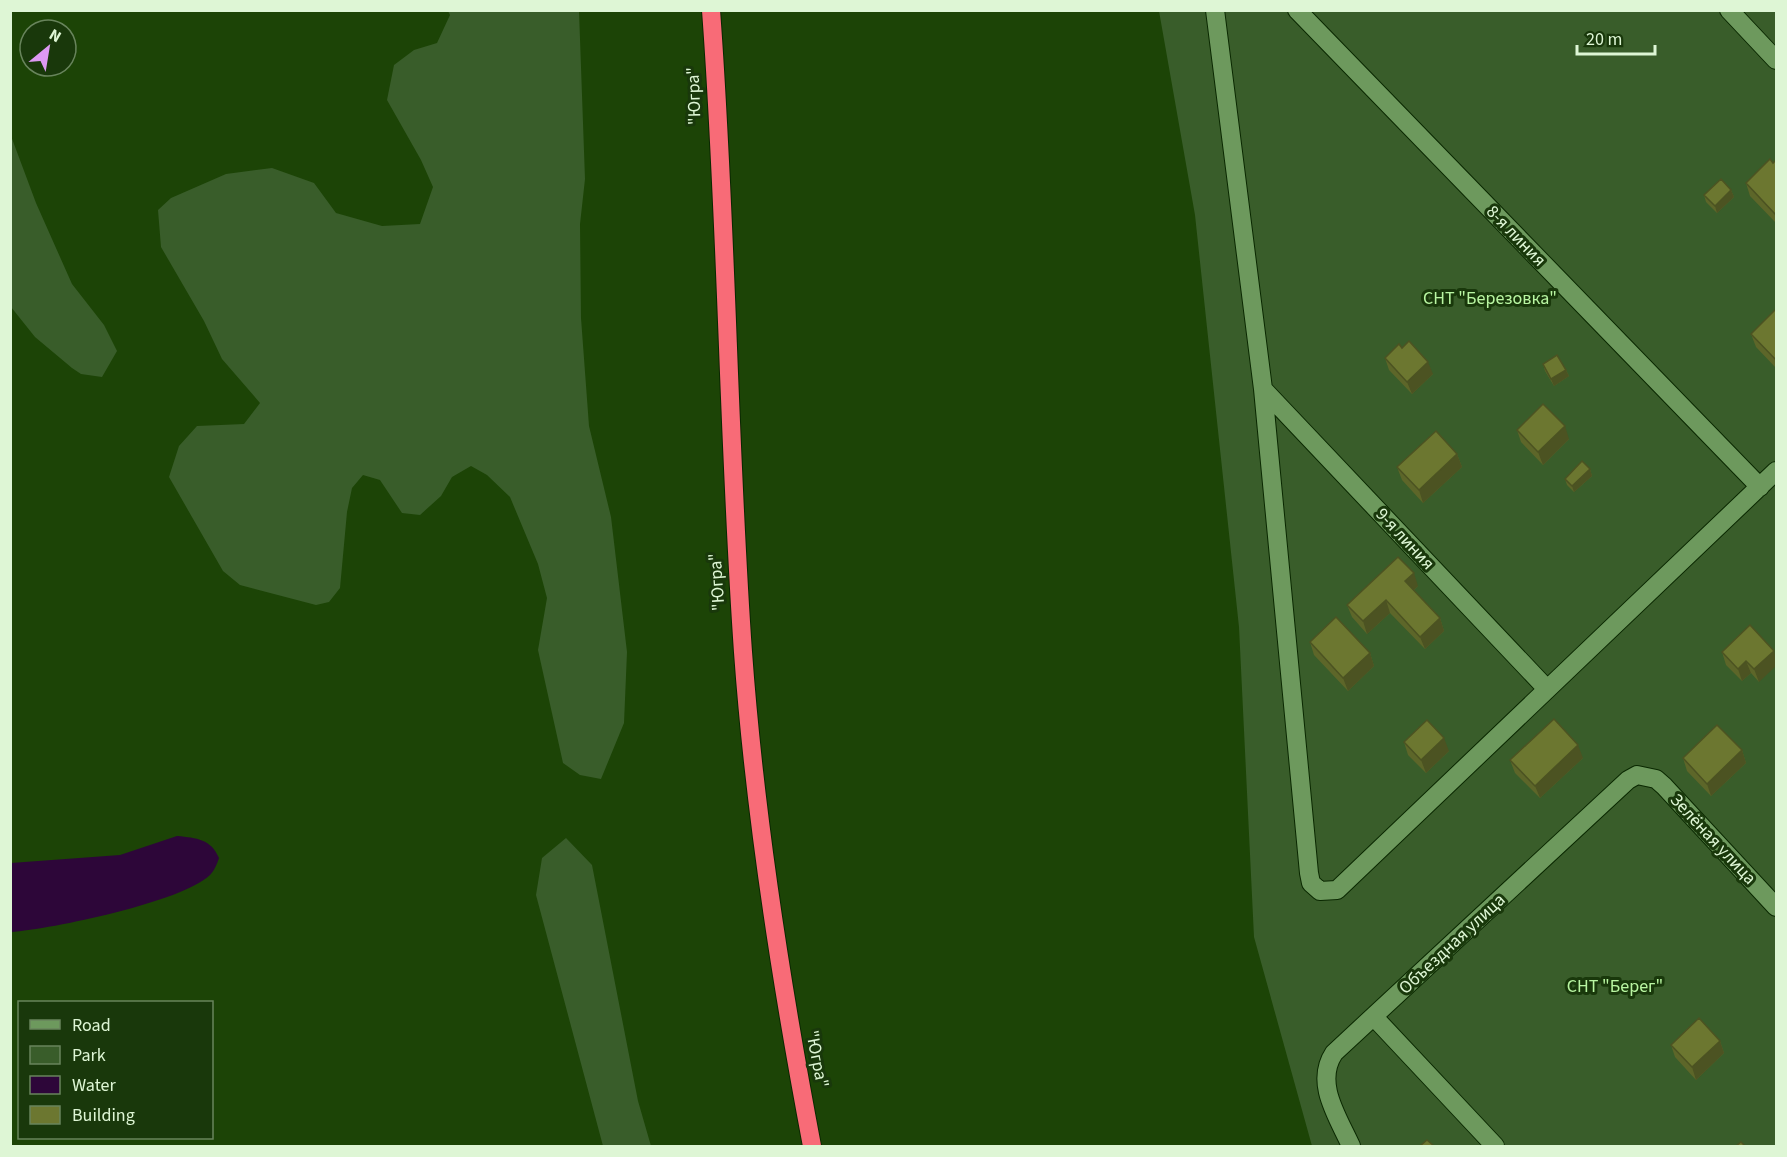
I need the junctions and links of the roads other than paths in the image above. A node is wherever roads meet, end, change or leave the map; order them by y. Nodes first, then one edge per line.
1 (711, 10) edge
2 (1215, 10) edge
3 (1297, 10) edge
4 (1729, 10) edge
5 (1776, 60) edge
6 (1263, 389) junction
7 (1776, 471) edge
8 (1760, 487) junction
9 (1547, 689) junction
10 (1647, 776) joint
11 (1776, 907) edge
12 (1374, 1017) junction
13 (812, 1146) edge
14 (1351, 1146) edge
15 (1495, 1146) edge

1 - 13 highway, "Югра"
2 - 6 street
3 - 8 street, 8-я линия
4 - 5 street
6 - 9 street, 9-я линия
6 - 9 street
7 - 8 street
8 - 9 street
10 - 11 street, Зелёная улица
10 - 12 street, Объездная улица
12 - 14 street, Объездная улица
12 - 15 street

